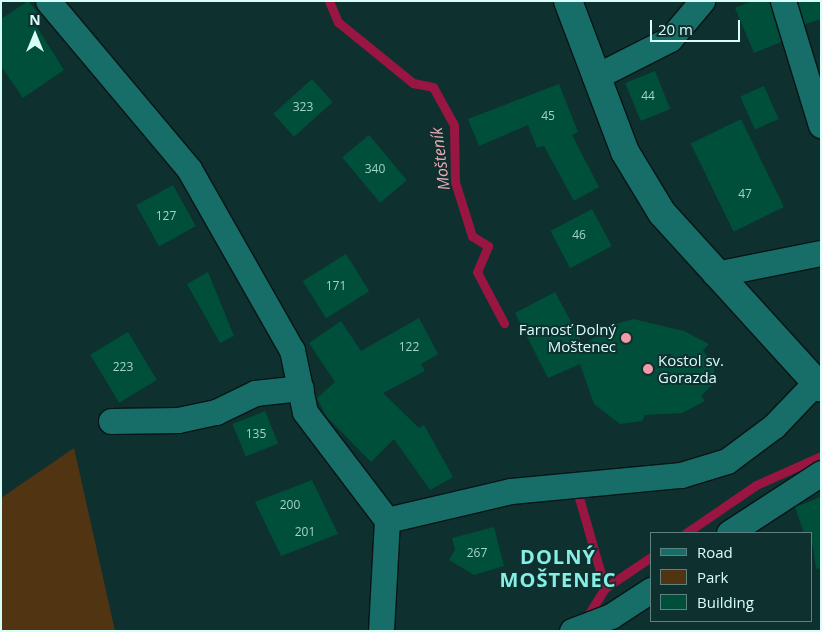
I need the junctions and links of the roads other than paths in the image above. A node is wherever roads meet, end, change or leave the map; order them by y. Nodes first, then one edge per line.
1 (48, 1) edge
2 (568, 1) edge
3 (702, 1) edge
4 (783, 1) edge
5 (595, 77) junction
6 (821, 125) edge
7 (821, 253) edge
8 (715, 274) junction
9 (818, 385) edge
10 (301, 388) junction
11 (111, 421) dead end
12 (821, 473) edge
13 (387, 520) junction
14 (731, 532) edge
15 (650, 591) edge
16 (381, 631) edge
17 (572, 631) edge

1 - 10 street
2 - 5 street
3 - 5 street
4 - 6 street
5 - 8 street
7 - 8 street
8 - 9 street
9 - 13 street
10 - 11 street
10 - 13 street
12 - 14 street
13 - 16 street
15 - 17 street

